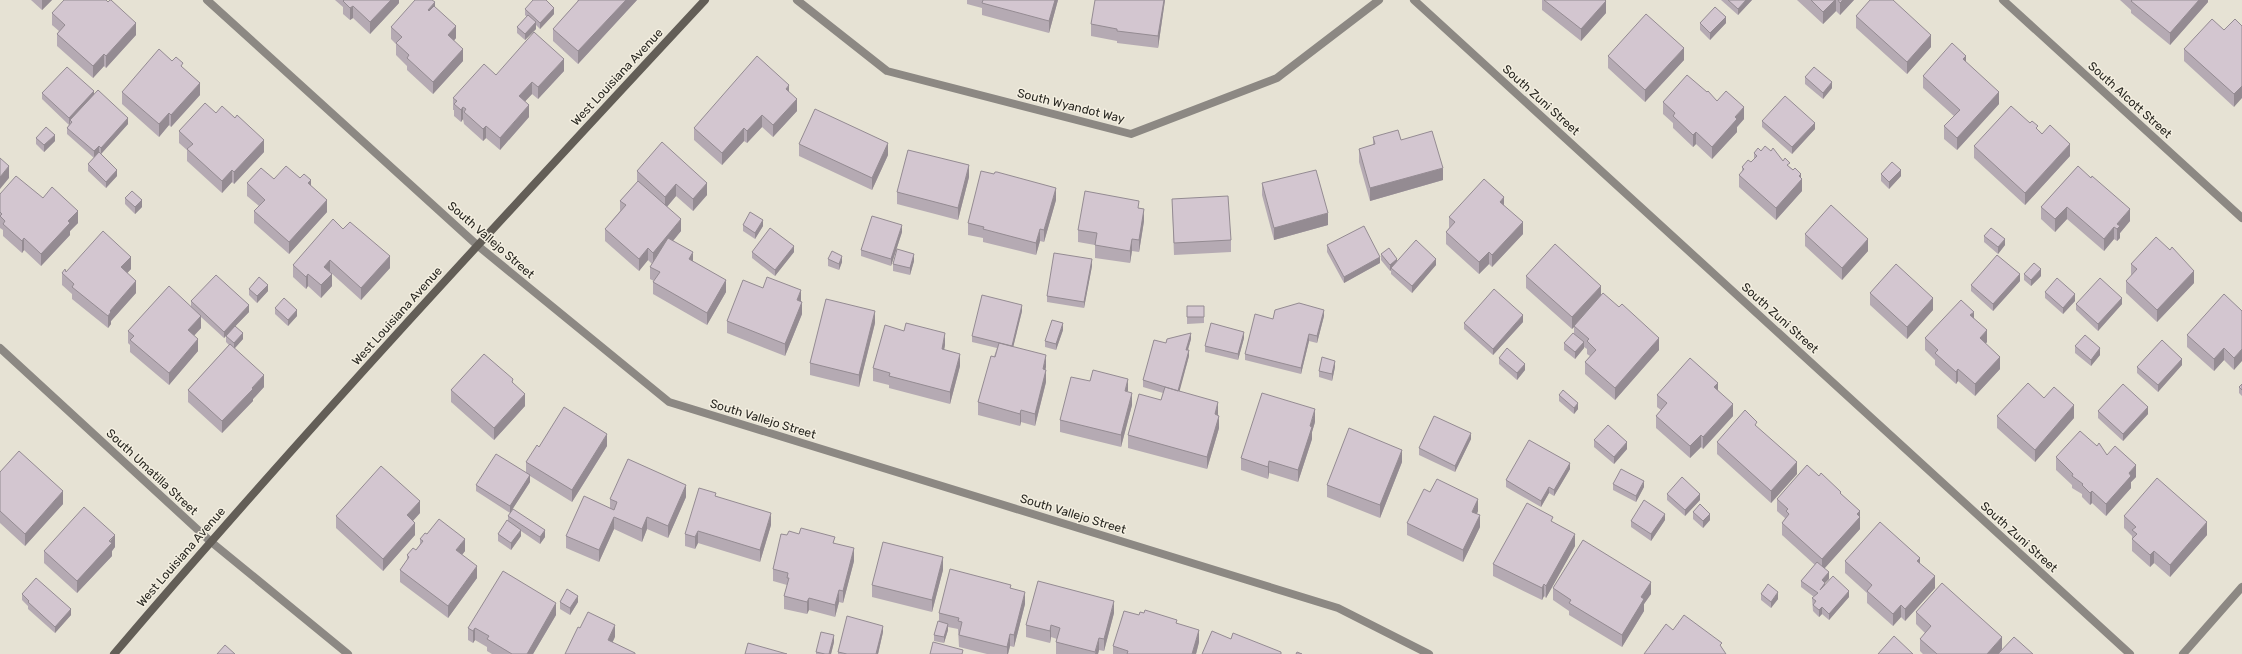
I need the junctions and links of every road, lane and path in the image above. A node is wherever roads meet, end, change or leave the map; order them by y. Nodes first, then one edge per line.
1 (207, 0) edge
2 (705, 0) edge
3 (797, 0) edge
4 (1379, 0) edge
5 (1414, 0) edge
6 (2003, 0) edge
7 (2242, 218) edge
8 (477, 245) junction
9 (0, 348) edge
10 (210, 541) junction
11 (2242, 587) edge
12 (114, 654) edge
13 (348, 654) edge
14 (1429, 654) edge
15 (2130, 654) edge
16 (2183, 654) edge

1 - 8 street, South Vallejo Street
2 - 8 street, West Louisiana Avenue
3 - 4 street, South Wyandot Way
5 - 15 street, South Zuni Street
6 - 7 street, South Alcott Street
8 - 10 street, West Louisiana Avenue
8 - 14 street, South Vallejo Street
9 - 10 street, South Umatilla Street
10 - 12 street, West Louisiana Avenue
10 - 13 street, South Umatilla Street
11 - 16 street

